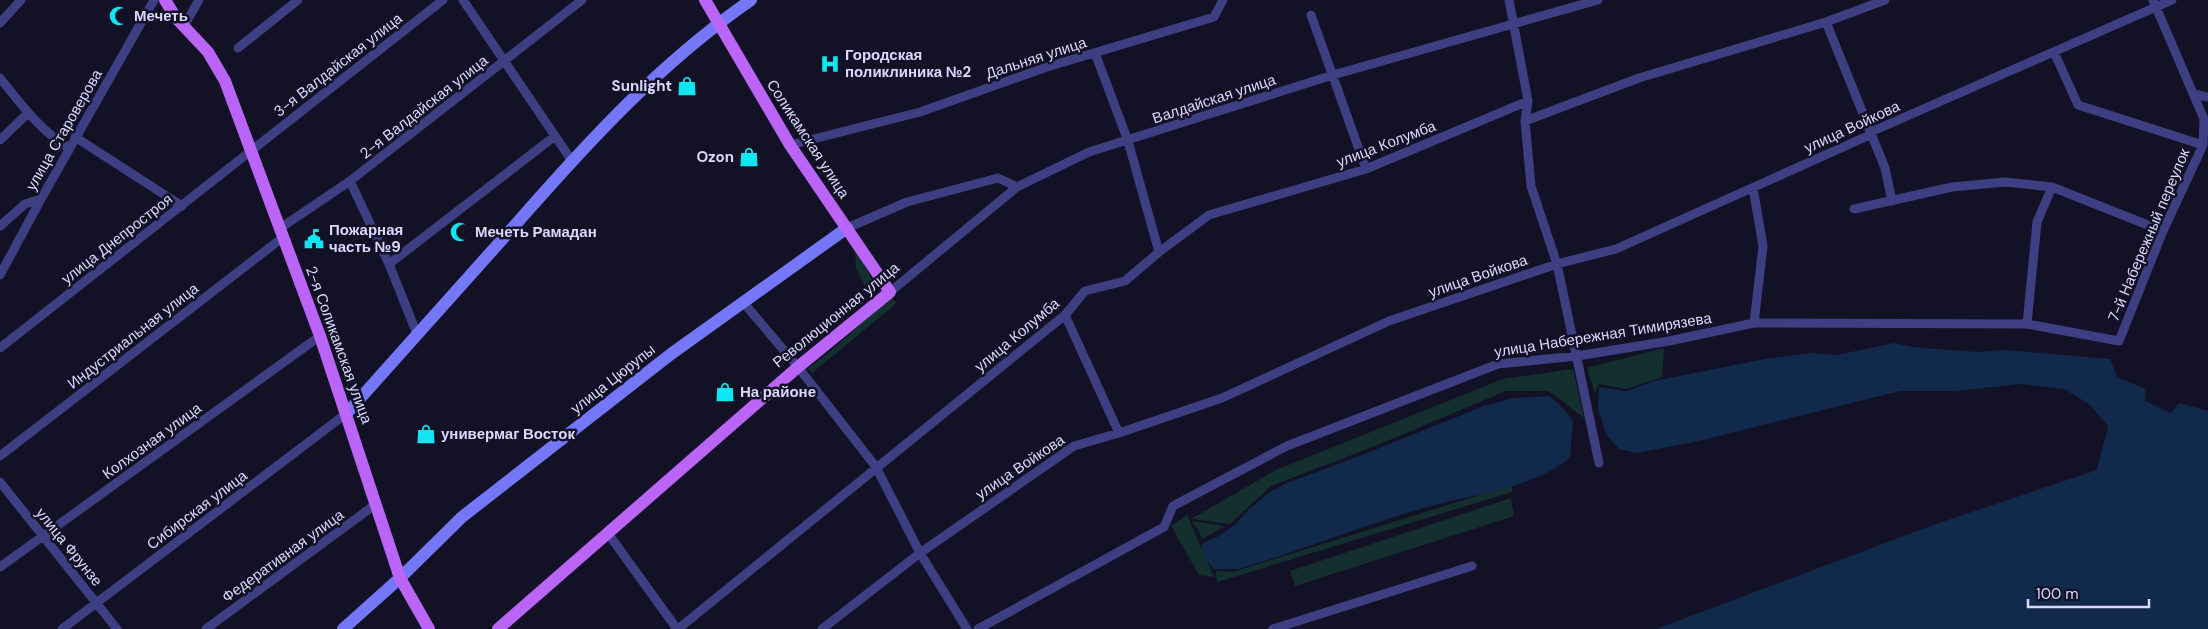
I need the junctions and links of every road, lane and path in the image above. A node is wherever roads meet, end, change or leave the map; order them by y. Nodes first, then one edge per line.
1 (21, 0) edge
2 (154, 0) edge
3 (165, 0) edge
4 (199, 0) edge
5 (298, 0) edge
6 (443, 0) edge
7 (463, 0) edge
8 (582, 0) edge
9 (705, 0) edge
10 (751, 0) edge
11 (1222, 0) edge
12 (1508, 0) edge
13 (1598, 0) edge
14 (1885, 0) edge
15 (2172, 0) edge
16 (1864, 3) edge
17 (2155, 4) edge
18 (1311, 15) dead end
19 (1826, 22) junction
20 (0, 23) edge
21 (717, 23) junction
22 (1514, 24) junction
23 (184, 26) junction
24 (238, 48) dead end
25 (2054, 52) junction
26 (1095, 53) junction
27 (504, 62) junction
28 (1333, 75) junction
29 (0, 78) edge
30 (2194, 94) junction
31 (2208, 97) edge
32 (1528, 101) junction
33 (28, 114) junction
34 (1525, 121) junction
35 (1872, 134) junction
36 (555, 136) junction
37 (75, 137) junction
38 (0, 140) edge
39 (1128, 141) junction
40 (790, 145) junction
41 (2203, 145) junction
42 (69, 148) junction
43 (250, 151) junction
44 (572, 161) junction
45 (1366, 169) junction
46 (350, 181) junction
47 (2052, 186) junction
48 (1017, 187) junction
49 (1752, 188) junction
50 (41, 199) junction
51 (1892, 200) junction
52 (182, 206) junction
53 (1854, 209) dead end
54 (0, 226) edge
55 (847, 228) junction
56 (2163, 231) junction
57 (280, 233) junction
58 (1158, 252) junction
59 (389, 264) junction
60 (1557, 264) junction
61 (0, 275) edge
62 (890, 292) junction
63 (743, 302) junction
64 (1065, 315) junction
65 (1754, 323) junction
66 (2026, 324) junction
67 (417, 334) junction
68 (320, 336) junction
69 (2119, 341) joint
70 (0, 348) edge
71 (1577, 356) junction
72 (798, 367) junction
73 (347, 413) junction
74 (1119, 433) junction
75 (0, 456) edge
76 (1599, 463) dead end
77 (876, 468) junction
78 (0, 482) edge
79 (376, 504) junction
80 (607, 532) junction
81 (43, 536) junction
82 (920, 553) junction
83 (1472, 566) dead end
84 (0, 567) edge
85 (400, 578) junction
86 (97, 604) junction
87 (62, 629) edge
88 (117, 629) edge
89 (206, 629) edge
90 (343, 629) edge
91 (429, 629) edge
92 (498, 629) edge
93 (677, 629) edge
94 (822, 629) edge
95 (967, 629) edge
96 (978, 629) edge
97 (1273, 629) edge

1 - 20 street
2 - 37 street, улица Староверова
3 - 23 main road, 2-я Соликамская улица
4 - 23 street
5 - 24 street
6 - 43 street, 3-я Валдайская улица
7 - 27 street
8 - 27 street, 2-я Валдайская улица
9 - 21 main road, Соликамская улица
10 - 21 street
11 - 26 street, Дальняя улица
12 - 22 street
13 - 22 street, Валдайская улица
14 - 16 street
15 - 17 street, улица Войкова
16 - 19 street
17 - 25 street, улица Войкова
17 - 30 street, 7-й Набережный переулок
18 - 28 street
19 - 34 street
19 - 35 street
21 - 40 main road, Соликамская улица
21 - 44 street
22 - 28 street, Валдайская улица
22 - 32 street
23 - 43 main road, 2-я Соликамская улица
25 - 35 street, улица Войкова
25 - 41 street
26 - 39 street
26 - 40 street, Дальняя улица
27 - 36 street
27 - 46 street, 2-я Валдайская улица
28 - 39 street, Валдайская улица
28 - 45 street
29 - 33 street
30 - 31 street
30 - 41 street, 7-й Набережный переулок
32 - 34 street
32 - 45 street, улица Колумба
33 - 38 street
33 - 42 street
34 - 60 street
35 - 49 street, улица Войкова
35 - 51 street
36 - 44 street
36 - 59 street
37 - 42 street, улица Староверова
37 - 52 street
39 - 48 street, Валдайская улица
39 - 58 street
40 - 55 main road, Соликамская улица
41 - 56 street, 7-й Набережный переулок
42 - 50 street, улица Староверова
43 - 52 street, улица Днепростроя
43 - 57 main road, 2-я Соликамская улица
44 - 67 street
45 - 58 street, улица Колумба
46 - 57 street, 2-я Валдайская улица
46 - 59 street
47 - 51 street
47 - 56 street
47 - 66 street
48 - 55 street
48 - 62 street, Революционная улица
49 - 60 street, улица Войкова
49 - 65 street
50 - 54 street
50 - 61 street, улица Староверова
51 - 53 street
52 - 70 street, улица Днепростроя
55 - 62 main road, Соликамская улица
55 - 63 street, улица Цюрупы
56 - 69 street, 7-й Набережный переулок
57 - 68 main road, 2-я Соликамская улица
57 - 75 street, Индустриальная улица
58 - 64 street, улица Колумба
59 - 67 street
60 - 71 street
60 - 74 street, улица Войкова
62 - 72 main road, Революционная улица
63 - 72 street
63 - 85 street, улица Цюрупы
64 - 74 street
64 - 77 street, улица Колумба
65 - 66 street, улица Набережная Тимирязева
65 - 71 street, улица Набережная Тимирязева
66 - 69 street, улица Набережная Тимирязева
67 - 73 street
68 - 73 main road, 2-я Соликамская улица
68 - 81 street, Колхозная улица
71 - 76 street
71 - 96 street, улица Набережная Тимирязева
72 - 77 street
72 - 80 main road, Революционная улица
73 - 79 main road, 2-я Соликамская улица
73 - 86 street, Сибирская улица
74 - 82 street, улица Войкова
77 - 82 street
77 - 93 street, улица Колумба
78 - 81 street, улица Фрунзе
79 - 85 main road, 2-я Соликамская улица
79 - 89 street, Федеративная улица
80 - 92 main road, Революционная улица
80 - 93 street
81 - 84 street, Колхозная улица
81 - 86 street, улица Фрунзе
82 - 94 street, улица Войкова
82 - 95 street
83 - 97 street
85 - 90 street, улица Цюрупы
85 - 91 main road, 2-я Соликамская улица
86 - 87 street, Сибирская улица
86 - 88 street, улица Фрунзе

